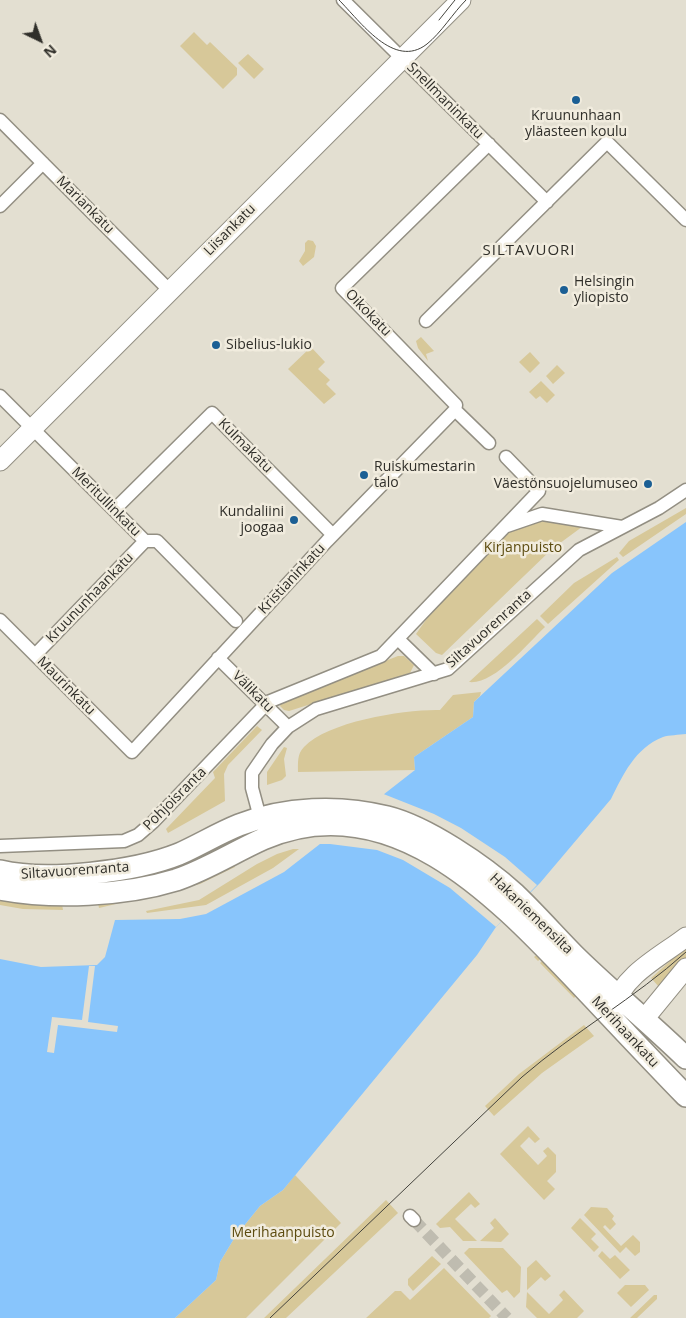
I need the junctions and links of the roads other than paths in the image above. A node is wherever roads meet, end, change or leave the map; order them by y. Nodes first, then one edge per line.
1 (343, 0) edge
2 (461, 0) edge
3 (402, 59) junction
4 (0, 120) edge
5 (489, 144) junction
6 (43, 163) junction
7 (547, 202) junction
8 (0, 206) edge
9 (686, 220) edge
10 (170, 291) junction
11 (426, 321) dead end
12 (0, 396) edge
13 (455, 410) junction
14 (32, 429) junction
15 (489, 443) dead end
16 (506, 457) dead end
17 (0, 461) edge
18 (686, 490) edge
19 (114, 510) junction
20 (622, 527) junction
21 (503, 528) junction
22 (333, 535) junction
23 (145, 541) junction
24 (0, 620) edge
25 (236, 621) dead end
26 (398, 639) junction
27 (35, 655) junction
28 (218, 658) junction
29 (434, 674) junction
30 (265, 705) junction
31 (288, 727) junction
32 (132, 752) joint
33 (263, 828) junction
34 (0, 846) edge
35 (0, 872) edge
36 (0, 889) edge
37 (686, 937) edge
38 (571, 963) junction
39 (686, 968) edge
40 (617, 994) junction
41 (610, 1016) junction
42 (645, 1018) junction
43 (686, 1058) edge
44 (686, 1096) edge

1 - 3 street, Snellmaninkatu
2 - 3 street, Liisankatu
3 - 5 street, Snellmaninkatu
3 - 10 street, Liisankatu
4 - 6 street, Mariankatu
5 - 7 street, Snellmaninkatu
5 - 13 street, Oikokatu
6 - 8 street
6 - 10 street, Mariankatu
7 - 9 street
7 - 11 street
10 - 14 street, Liisankatu
12 - 14 street, Meritullinkatu
13 - 15 street, Oikokatu
13 - 22 street, Kristianinkatu
14 - 17 street, Liisankatu
14 - 19 street, Meritullinkatu
16 - 21 street, Pohjoisranta
18 - 20 street, Siltavuorenranta
19 - 22 street, Kulmakatu
19 - 23 street, Meritullinkatu
20 - 21 street
20 - 29 street, Siltavuorenranta
21 - 26 street, Pohjoisranta
22 - 28 street, Kristianinkatu
23 - 25 street, Meritullinkatu
23 - 27 street, Kruununhaankatu
24 - 27 street, Maurinkatu
26 - 29 street
26 - 30 street, Pohjoisranta
27 - 32 street, Maurinkatu
28 - 30 street, Välikatu
28 - 32 street, Kristianinkatu
29 - 31 street, Siltavuorenranta
30 - 31 street, Välikatu
30 - 34 street, Pohjoisranta
31 - 33 street, Siltavuorenranta
33 - 35 main road, Siltavuorenranta
33 - 36 main road, Siltavuorenranta
33 - 38 main road, Hakaniemensilta
37 - 40 street
38 - 40 main road, Merihaankatu
38 - 41 main road, Merihaankatu
39 - 42 street
40 - 41 street
40 - 42 main road, Merihaankatu
41 - 44 main road, Merihaankatu
42 - 43 main road, Merihaankatu

